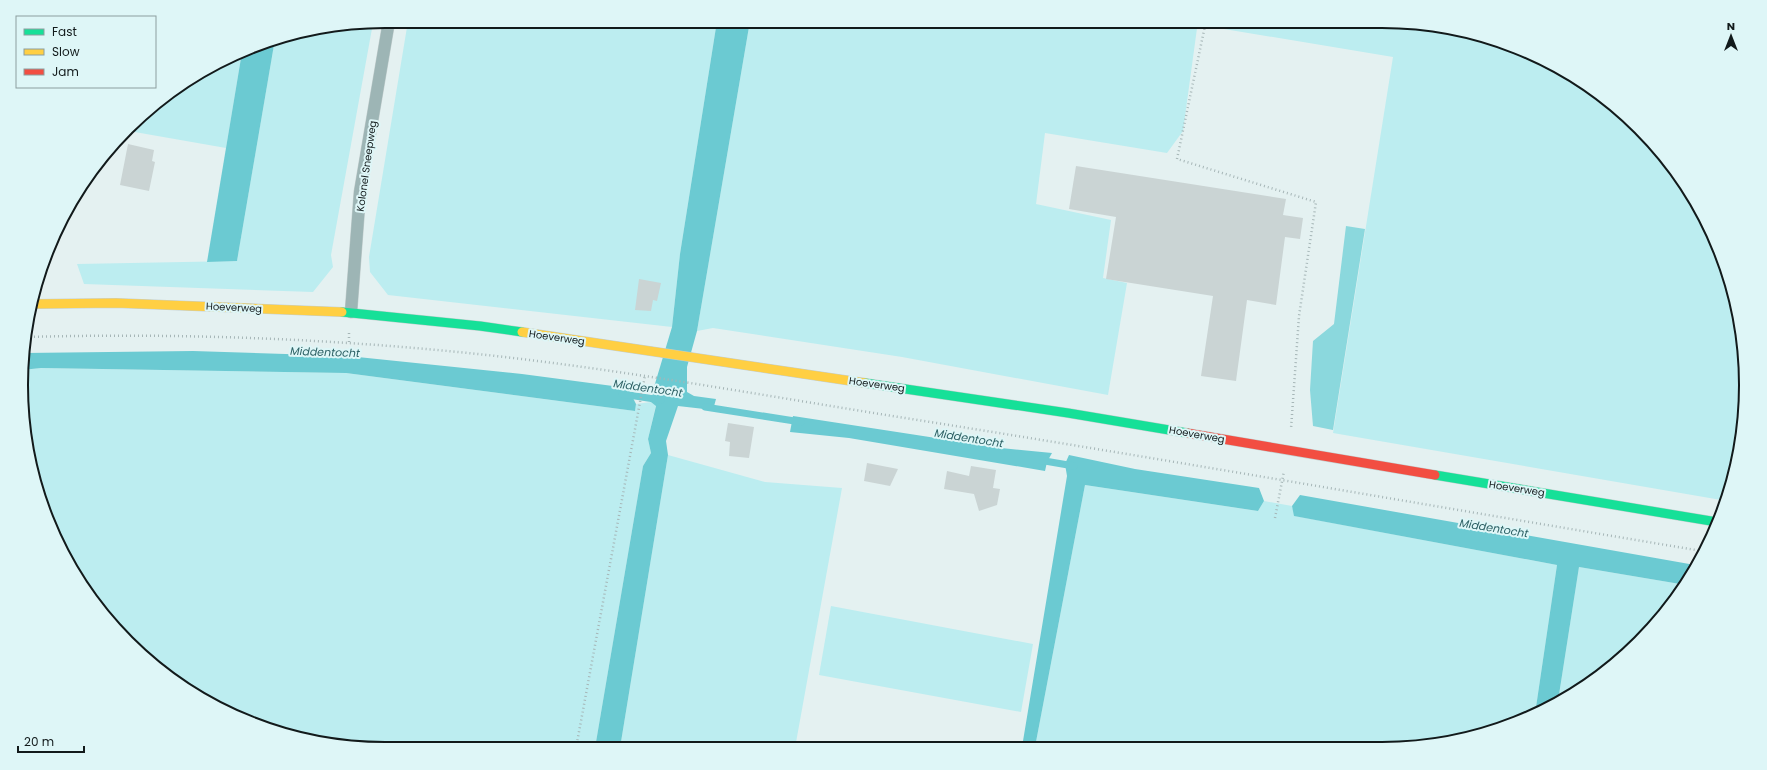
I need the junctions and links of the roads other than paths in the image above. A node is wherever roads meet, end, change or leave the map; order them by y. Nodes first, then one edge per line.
1 (388, 28) edge
2 (38, 304) edge
3 (351, 312) junction
4 (1712, 521) edge

1 - 3 lane, Kolonel Sneepweg
2 - 3 main road, Hoeverweg
3 - 4 main road, Hoeverweg

